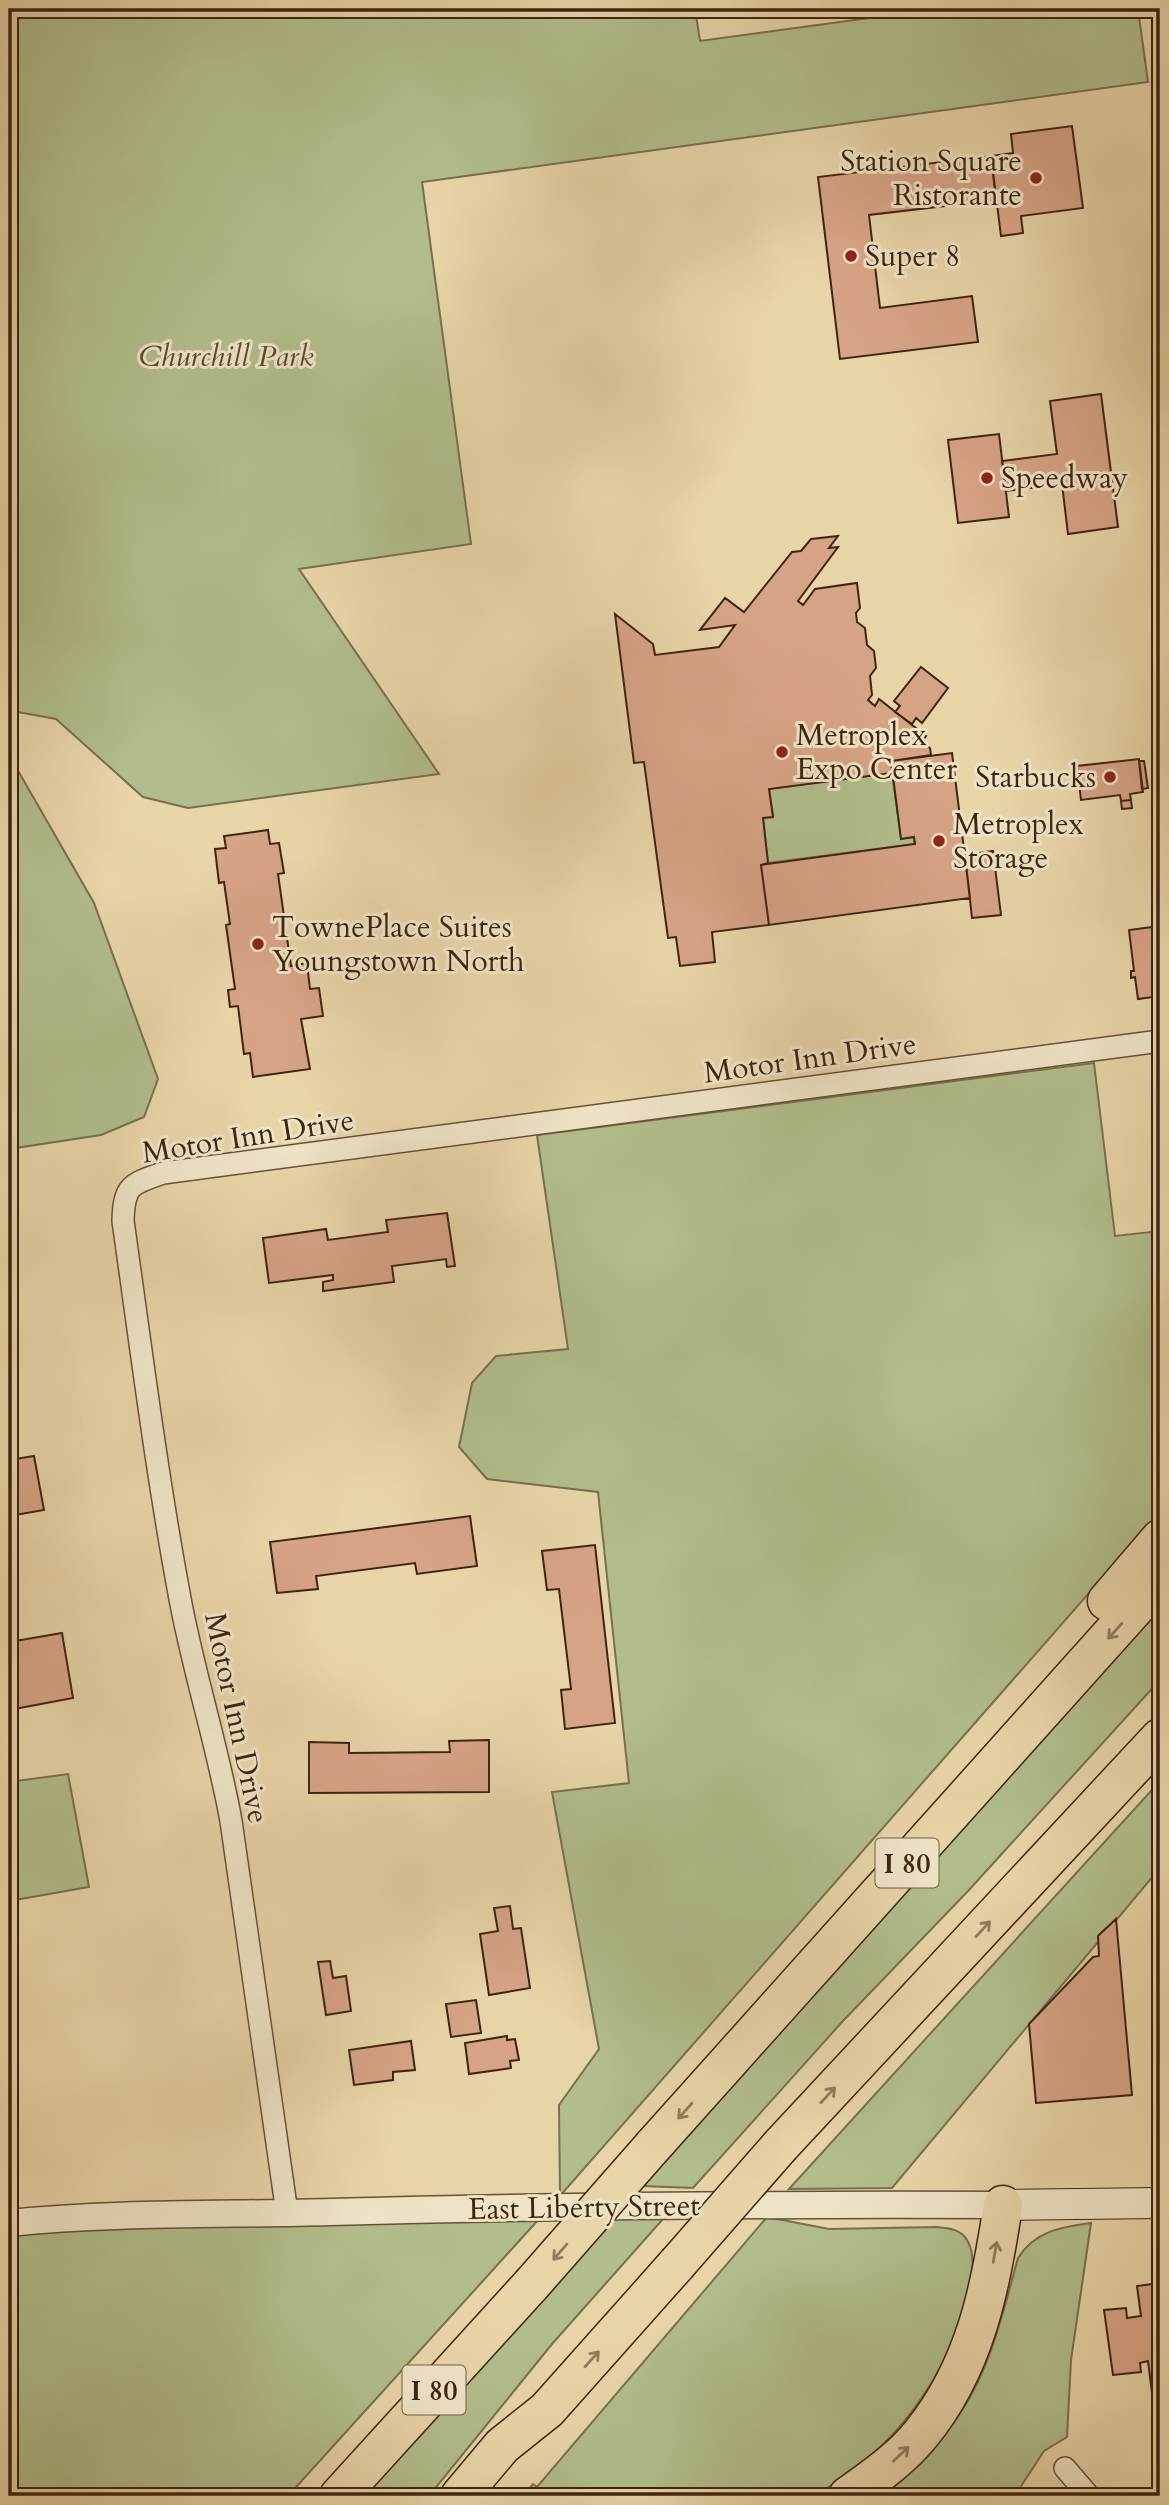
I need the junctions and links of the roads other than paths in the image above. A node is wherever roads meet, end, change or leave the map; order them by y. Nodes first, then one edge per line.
1 (1160, 1041) edge
2 (1160, 1539) edge
3 (1160, 1580) edge
4 (1160, 1738) edge
5 (716, 2075) junction
6 (1160, 2203) edge
7 (1003, 2205) junction
8 (286, 2213) junction
9 (9, 2223) edge
10 (464, 2356) junction
11 (547, 2410) junction
12 (1065, 2468) dead end
13 (312, 2496) edge
14 (339, 2496) edge
15 (460, 2496) edge
16 (492, 2496) edge
17 (848, 2496) edge
18 (1089, 2496) edge

1 - 8 street, Motor Inn Drive
2 - 5 highway
3 -> 5 highway, I 80
11 -> 4 highway, bridge
5 -> 10 highway, I 80, bridge
6 - 7 main road, East Liberty Street
7 - 8 street, East Liberty Street
17 -> 7 highway
8 - 9 street, East Liberty Street
10 - 13 highway
10 - 14 highway, I 80
11 - 15 highway
11 - 16 highway
12 - 18 street

